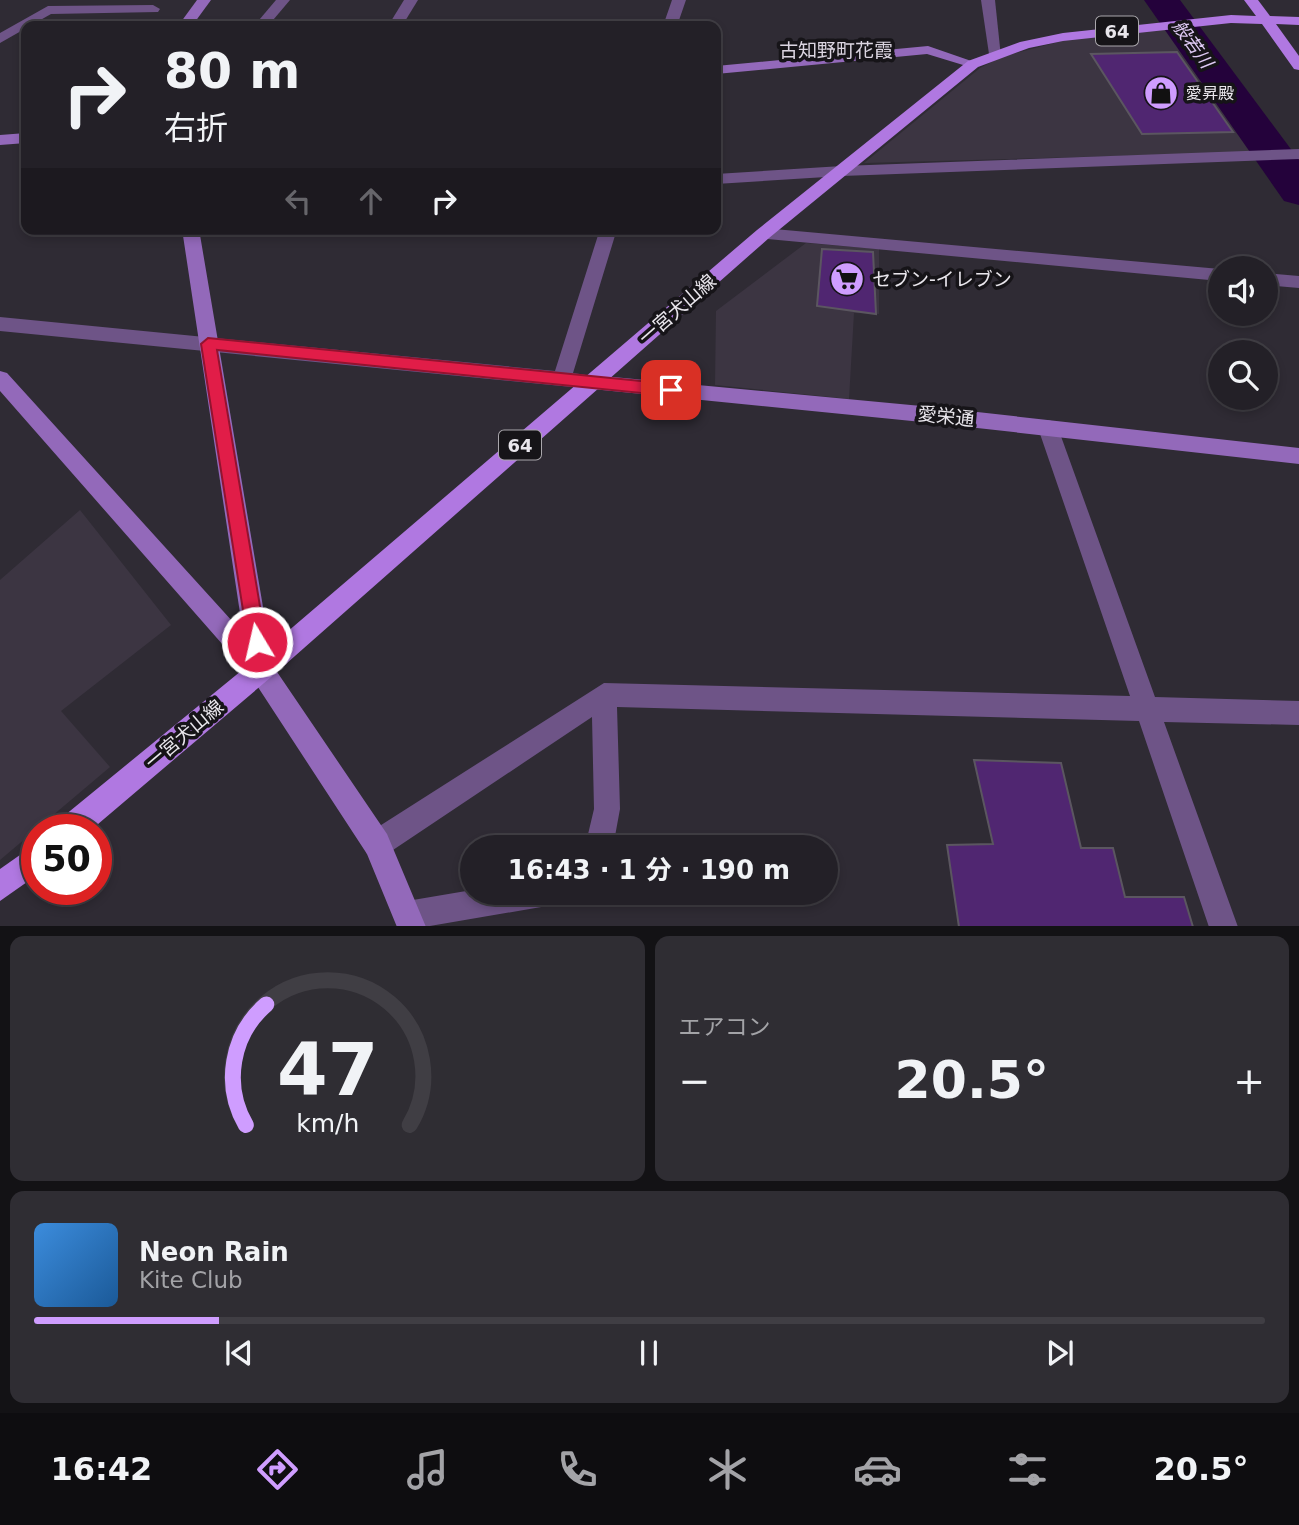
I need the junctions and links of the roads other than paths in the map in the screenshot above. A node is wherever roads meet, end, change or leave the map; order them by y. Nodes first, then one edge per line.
1 (204, 0) edge
2 (284, 0) edge
3 (411, 0) edge
4 (679, 0) edge
5 (988, 0) edge
6 (1251, 0) edge
7 (152, 4) edge
8 (1265, 20) junction
9 (30, 21) edge
10 (189, 21) edge
11 (265, 21) edge
12 (398, 21) edge
13 (672, 21) edge
14 (1299, 22) edge
15 (21, 26) edge
16 (0, 39) edge
17 (996, 54) junction
18 (973, 64) junction
19 (1299, 66) edge
20 (721, 70) edge
21 (21, 138) edge
22 (0, 140) edge
23 (1299, 154) edge
24 (842, 171) junction
25 (721, 179) edge
26 (762, 234) junction
27 (191, 235) edge
28 (607, 235) edge
29 (1208, 274) edge
30 (1278, 280) edge
31 (1299, 282) edge
32 (0, 324) edge
33 (208, 344) junction
34 (0, 377) edge
35 (562, 378) junction
36 (592, 382) junction
37 (1048, 428) junction
38 (1299, 456) edge
39 (261, 670) junction
40 (604, 695) junction
41 (1149, 709) junction
42 (1299, 713) edge
43 (88, 814) edge
44 (601, 835) edge
45 (377, 844) junction
46 (21, 870) edge
47 (0, 887) edge
48 (485, 905) edge
49 (409, 921) edge
50 (1224, 926) edge

1 - 10 main road
2 - 11 street
3 - 12 street
4 - 13 street
5 - 17 street
6 - 8 main road
7 - 9 street
8 - 14 main road, 一宮犬山線 / 64
8 - 17 main road, 一宮犬山線 / 64
8 - 19 main road
15 - 16 street
17 - 18 main road, 一宮犬山線 / 64
18 - 20 main road
18 - 24 main road, 一宮犬山線 / 64
21 - 22 main road
23 - 24 street
24 - 25 street
24 - 26 main road, 一宮犬山線 / 64
26 - 29 street
26 - 36 main road, 一宮犬山線 / 64
27 - 33 main road
28 - 35 street
30 - 31 street
32 - 33 street
33 - 35 street
33 - 39 main road
34 - 39 main road
35 - 36 street
36 - 37 main road, 愛栄通
36 - 39 main road, 一宮犬山線 / 64
37 - 38 main road, 愛栄通
37 - 41 street
39 - 43 main road, 一宮犬山線 / 64
39 - 45 main road
40 - 41 street
40 - 44 street
40 - 45 street
41 - 42 street
41 - 50 street
45 - 49 main road
46 - 47 main road
48 - 49 street

